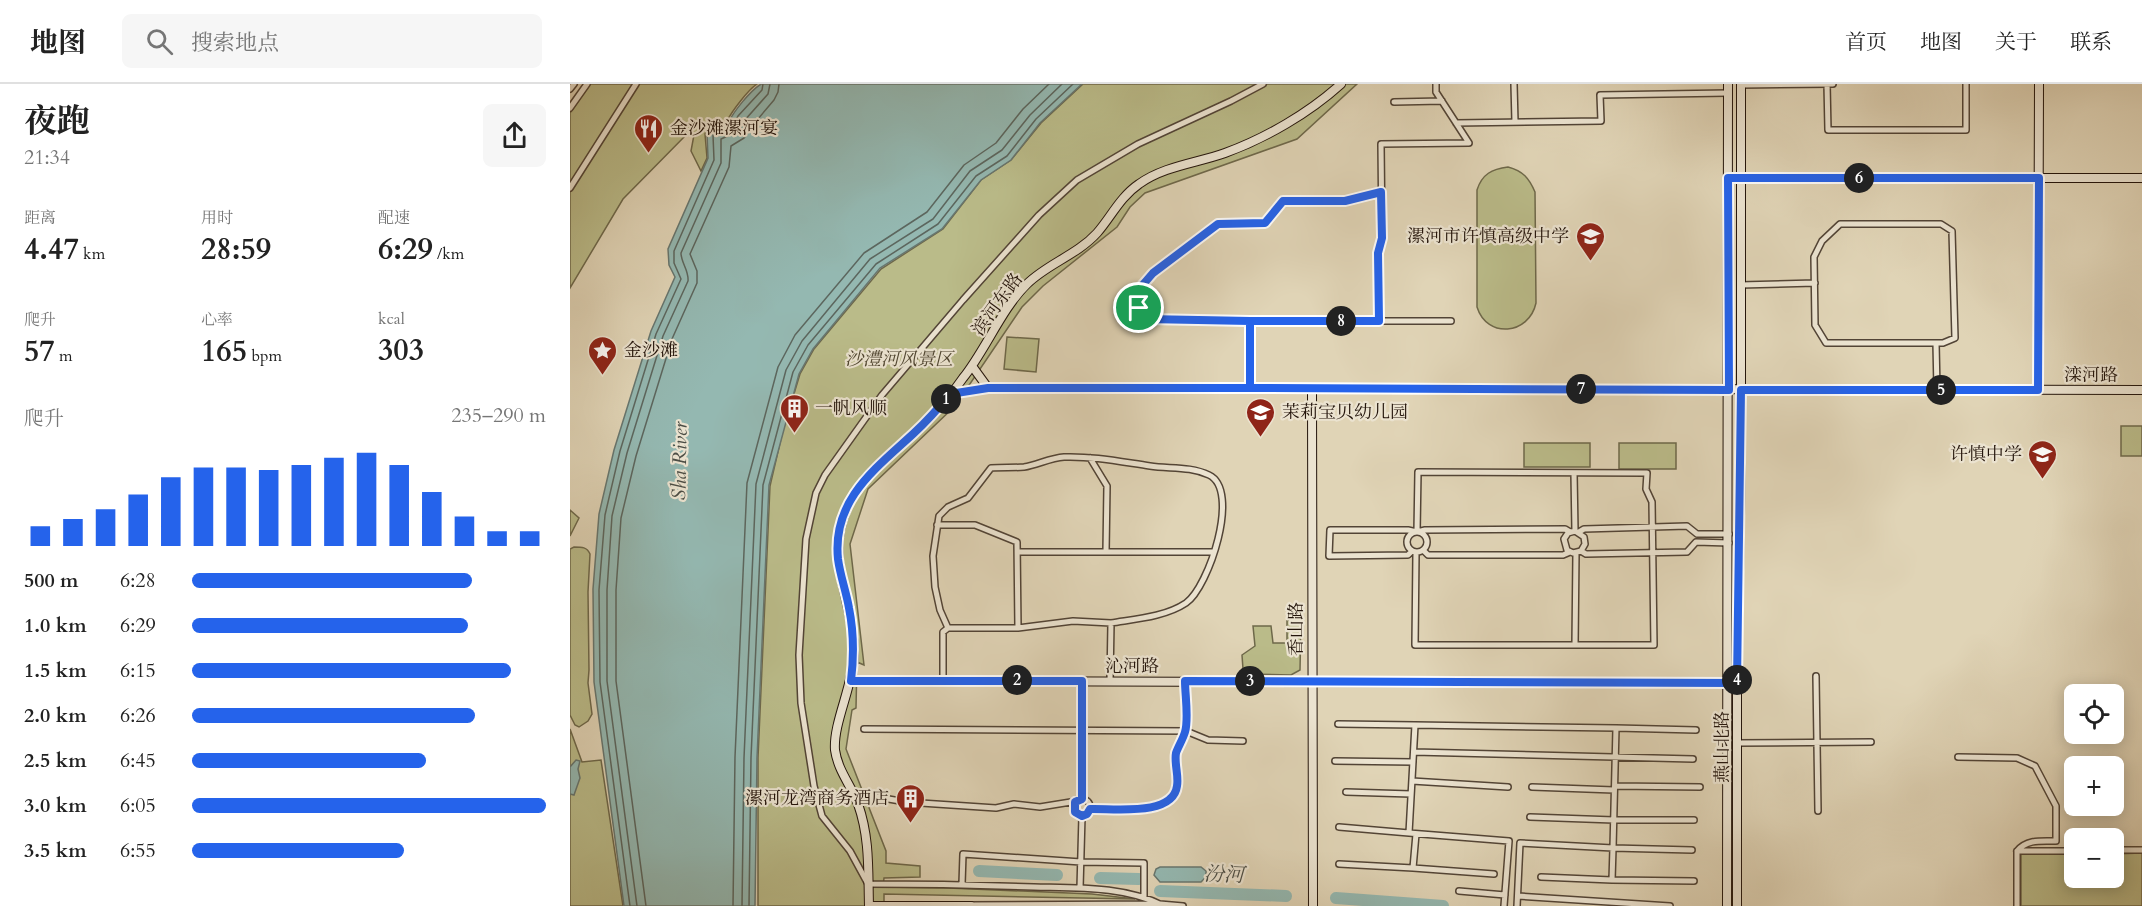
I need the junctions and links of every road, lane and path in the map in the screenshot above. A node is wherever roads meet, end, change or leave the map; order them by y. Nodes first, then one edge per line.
1 (574, 84) edge
2 (587, 84) edge
3 (636, 84) edge
4 (1263, 84) edge
5 (1341, 84) edge
6 (1436, 84) edge
7 (1514, 84) edge
8 (1829, 84) edge
9 (1966, 84) edge
10 (2038, 84) edge
11 (1741, 85) edge
12 (1728, 88) edge
13 (570, 89) edge
14 (1442, 101) junction
15 (1394, 102) dead end
16 (570, 108) edge
17 (1515, 122) junction
18 (1456, 123) junction
19 (2142, 177) edge
20 (1728, 178) junction
21 (1740, 178) junction
22 (2039, 178) junction
23 (570, 188) edge
24 (1381, 192) junction
25 (1815, 283) junction
26 (1740, 285) junction
27 (1250, 321) junction
28 (1379, 321) junction
29 (1451, 321) dead end
30 (1936, 343) junction
31 (972, 366) junction
32 (988, 388) junction
33 (1250, 388) junction
34 (1312, 389) junction
35 (1729, 390) junction
36 (1741, 390) junction
37 (1937, 390) junction
38 (2038, 390) junction
39 (2142, 390) edge
40 (950, 394) junction
41 (1090, 458) junction
42 (1574, 473) junction
43 (937, 525) junction
44 (1652, 526) junction
45 (1575, 531) junction
46 (1417, 532) junction
47 (1729, 538) junction
48 (1424, 551) junction
49 (1018, 552) junction
50 (1106, 552) junction
51 (1214, 552) junction
52 (1414, 552) junction
53 (1576, 552) junction
54 (1652, 552) junction
55 (1111, 623) junction
56 (948, 628) junction
57 (1018, 628) junction
58 (1575, 645) junction
59 (1816, 676) dead end
60 (943, 680) junction
61 (851, 681) junction
62 (1082, 681) junction
63 (1110, 681) junction
64 (1185, 681) junction
65 (1311, 682) junction
66 (1726, 683) junction
67 (1737, 683) junction
68 (1338, 724) dead end
69 (1415, 725) junction
70 (1616, 728) junction
71 (864, 729) dead end
72 (1082, 730) junction
73 (1696, 730) dead end
74 (1186, 731) junction
75 (1243, 741) dead end
76 (1871, 742) dead end
77 (1737, 743) junction
78 (1817, 743) junction
79 (1414, 752) junction
80 (1615, 757) junction
81 (1958, 757) dead end
82 (1693, 759) dead end
83 (1335, 761) dead end
84 (1413, 762) junction
85 (1412, 781) junction
86 (1508, 787) dead end
87 (1532, 787) dead end
88 (1700, 787) dead end
89 (1615, 788) junction
90 (1346, 792) dead end
91 (1411, 794) junction
92 (877, 797) dead end
93 (1080, 800) junction
94 (1090, 809) junction
95 (1818, 811) dead end
96 (1082, 816) junction
97 (1530, 817) dead end
98 (1614, 820) junction
99 (1694, 820) dead end
100 (1339, 827) dead end
101 (1409, 833) junction
102 (1416, 834) junction
103 (1613, 848) junction
104 (1692, 850) dead end
105 (2124, 850) edge
106 (2142, 850) edge
107 (2017, 851) junction
108 (2064, 851) edge
109 (1081, 862) junction
110 (1339, 864) dead end
111 (1413, 868) junction
112 (1494, 874) dead end
113 (1541, 877) dead end
114 (1612, 880) junction
115 (1694, 881) dead end
116 (868, 884) junction
117 (962, 884) junction
118 (1080, 888) junction
119 (1459, 891) dead end
120 (1505, 896) junction
121 (1518, 896) junction
122 (1144, 897) junction
123 (890, 905) edge
124 (948, 905) edge
125 (1162, 905) edge
126 (869, 906) edge
127 (971, 906) edge
128 (1183, 906) edge
129 (1313, 906) edge
130 (1504, 906) edge
131 (1517, 906) edge
132 (1670, 906) edge
133 (1727, 906) edge
134 (1738, 906) edge
135 (2017, 906) edge

1 - 13 street
2 - 16 street
3 - 23 street
4 - 116 street
5 - 31 street, 滨河东路
6 - 14 street
7 - 17 street
8 - 9 street
8 - 11 street
10 - 22 street
11 - 21 street, 燕山北路
12 - 17 street
12 - 20 street, 燕山北路
14 - 15 street
14 - 18 street
17 - 18 street
18 - 24 street
19 - 22 street
20 - 21 street
20 - 35 street, 燕山北路
21 - 22 street
21 - 26 street, 燕山北路
22 - 38 street
24 - 27 street
24 - 28 street
25 - 26 street
25 - 30 street
25 - 30 street
26 - 36 street, 燕山北路
27 - 28 street
27 - 33 street
28 - 29 street
30 - 37 street
31 - 32 street
31 - 40 street, 滨河东路
32 - 33 street, 滦河路
32 - 40 street, 滦河路
33 - 34 street, 滦河路
34 - 35 street, 滦河路
34 - 65 street, 香山路
35 - 36 street, 滦河路
35 - 47 street, 燕山北路
36 - 37 street, 滦河路
36 - 67 street, 燕山北路
37 - 38 street, 滦河路
38 - 39 street, 滦河路
40 - 61 street, 滨河东路
41 - 43 street
41 - 50 street
41 - 51 street
42 - 44 street
42 - 45 street
42 - 46 street
43 - 49 street
43 - 56 street
44 - 45 street
44 - 47 street
44 - 54 street
45 - 46 street
45 - 53 street
45 - 53 street
46 - 48 street
46 - 52 street
46 - 52 street
47 - 54 street
47 - 66 street, 燕山北路
48 - 52 street
48 - 53 street
49 - 50 street
49 - 57 street
50 - 51 street
51 - 55 street
52 - 58 street
53 - 54 street
53 - 58 street
54 - 58 street
55 - 57 street
55 - 63 street
56 - 57 street
56 - 60 street
59 - 78 street
60 - 61 street, 沁河路
60 - 62 street, 沁河路
61 - 116 street, 滨河东路
62 - 63 street, 沁河路
62 - 72 street
63 - 64 street, 沁河路
64 - 65 street, 沁河路
64 - 74 street
65 - 66 street, 沁河路
65 - 129 street, 香山路
66 - 67 street, 沁河路
66 - 133 street, 燕山北路
67 - 77 street, 燕山北路
68 - 69 street
69 - 70 street
69 - 79 street
70 - 73 street
70 - 80 street
71 - 72 street
72 - 74 street
72 - 93 street
74 - 75 street
74 - 94 street
76 - 78 street
77 - 78 street
77 - 134 street, 燕山北路
78 - 95 street
79 - 80 street
79 - 84 street
80 - 82 street
80 - 89 street
81 - 107 street
83 - 84 street
84 - 85 street
85 - 86 street
85 - 91 street
87 - 89 street
88 - 89 street
89 - 98 street
90 - 91 street
91 - 101 street
92 - 93 street
93 - 94 street
93 - 96 street
94 - 96 street
96 - 109 street
97 - 98 street
98 - 99 street
98 - 103 street
100 - 101 street
101 - 102 street
102 - 111 street
102 - 120 street
103 - 104 street
103 - 114 street
103 - 121 street
105 - 106 street
107 - 108 street
107 - 135 street
109 - 117 street
109 - 118 street
109 - 122 street
110 - 111 street
111 - 112 street
113 - 114 street
114 - 115 street
116 - 117 street
116 - 126 street, 滨河东路
117 - 118 street
118 - 122 street
119 - 120 street
120 - 130 street
121 - 131 street
121 - 132 street
122 - 125 street
123 - 124 street
123 - 126 street
124 - 125 street
124 - 127 street
125 - 128 street

